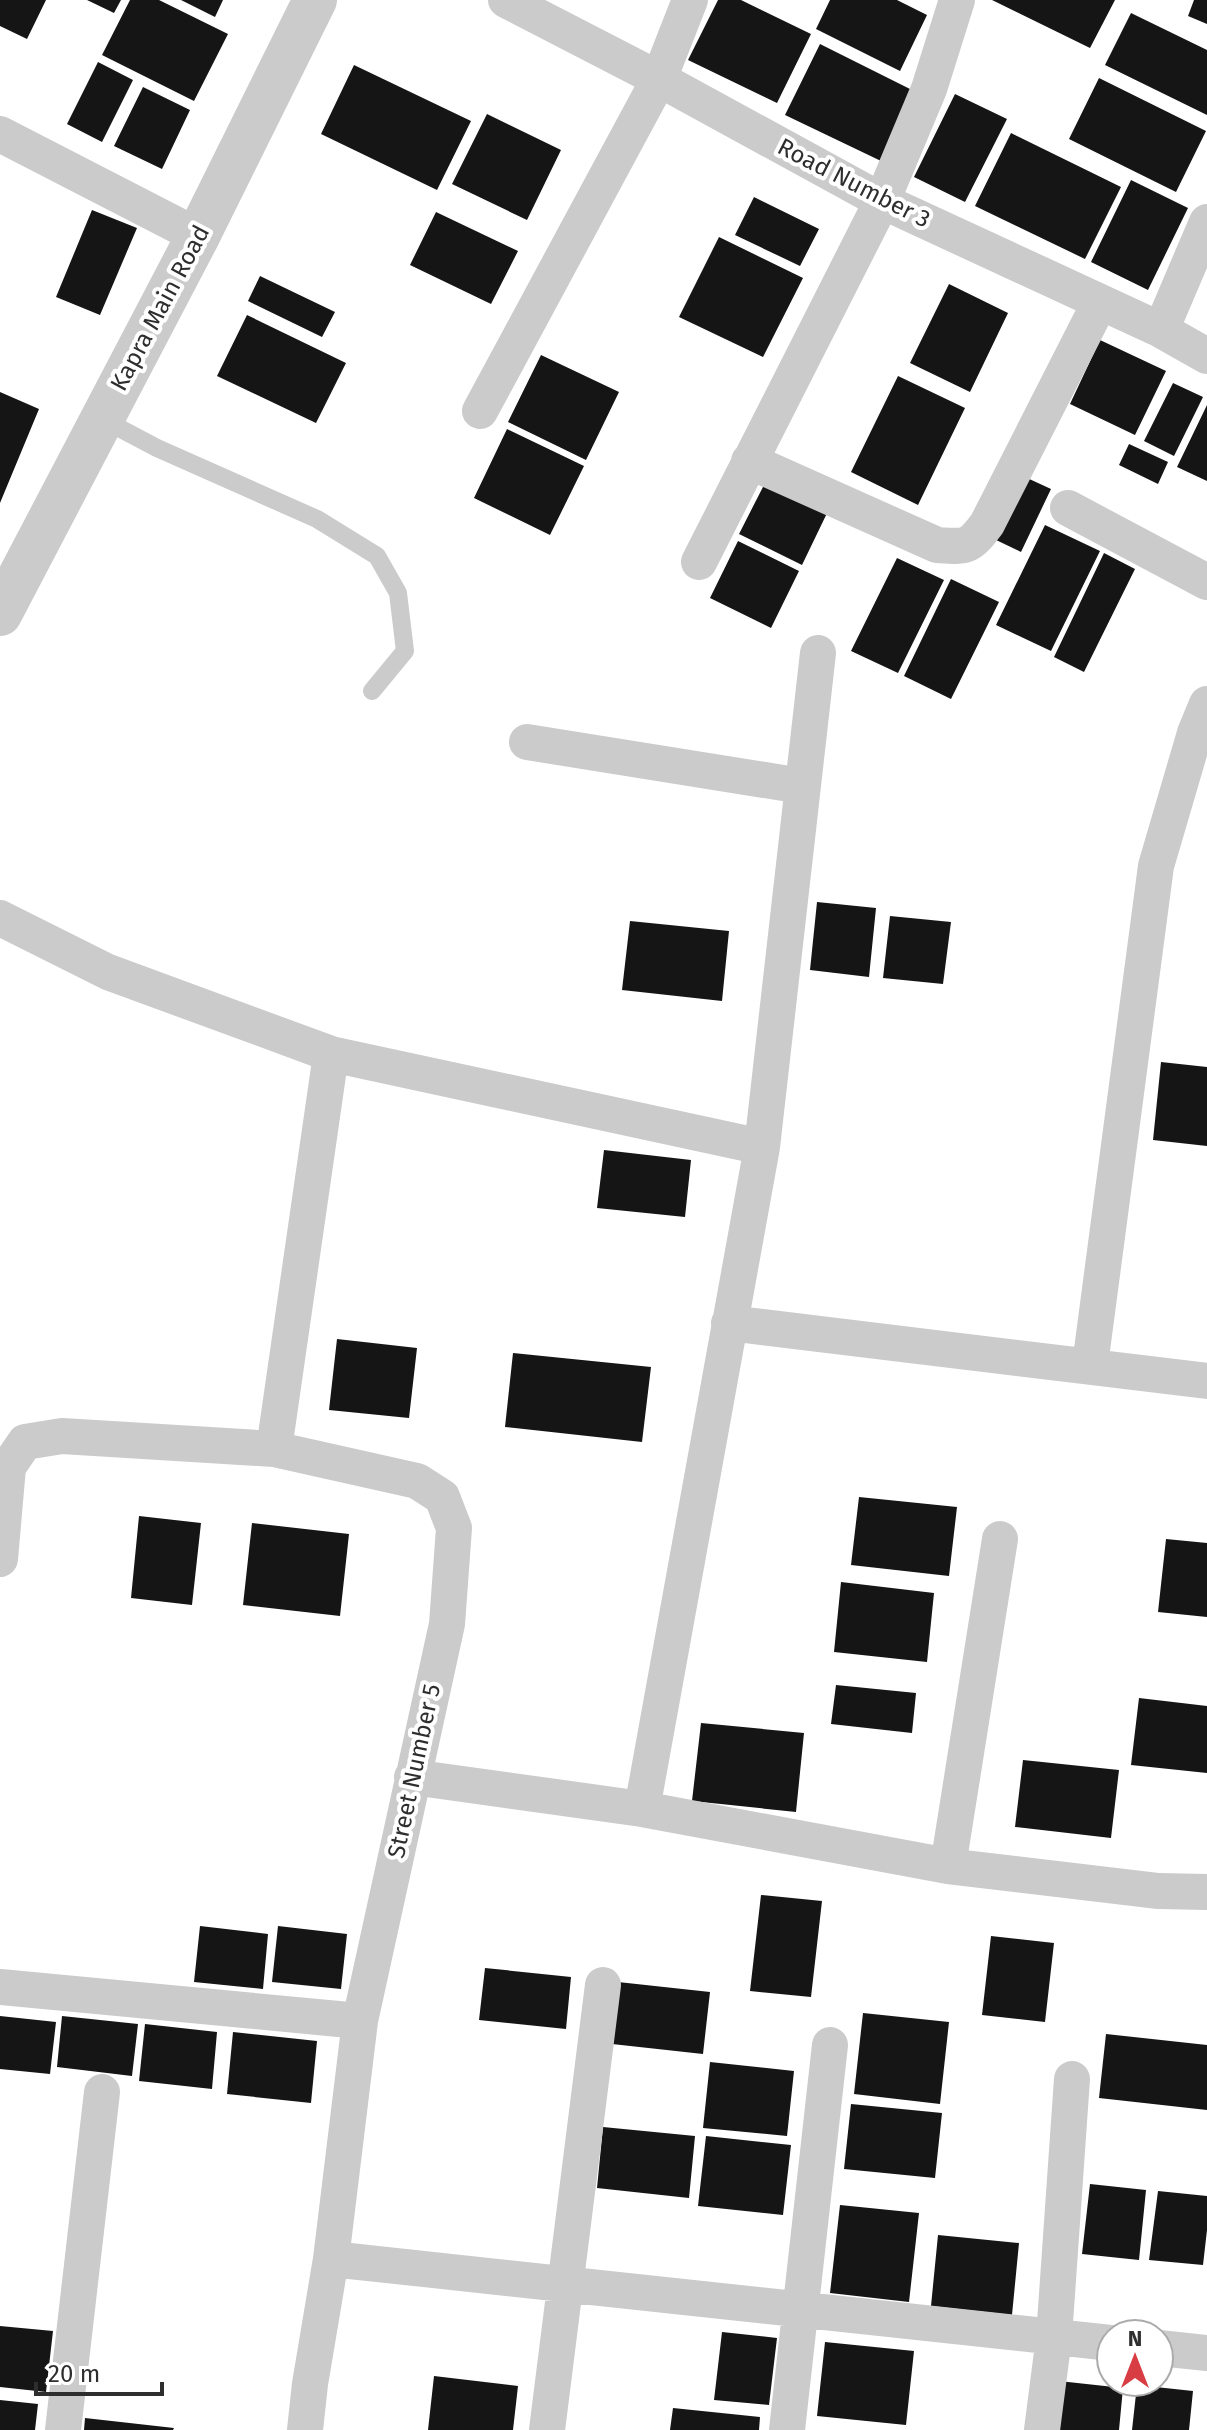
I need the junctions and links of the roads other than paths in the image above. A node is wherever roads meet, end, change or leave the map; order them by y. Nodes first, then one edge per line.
1 (315, 0) edge
2 (506, 0) edge
3 (690, 0) edge
4 (957, 0) edge
5 (659, 79) junction
6 (0, 134) edge
7 (882, 201) junction
8 (1207, 222) edge
9 (198, 236) junction
10 (1100, 302) junction
11 (1161, 330) junction
12 (1207, 356) edge
13 (480, 411) dead end
14 (102, 419) junction
15 (749, 461) junction
16 (1068, 508) dead end
17 (699, 562) dead end
18 (1207, 582) edge
19 (0, 614) edge
20 (818, 653) dead end
21 (372, 691) dead end
22 (1207, 704) edge
23 (527, 742) dead end
24 (802, 786) junction
25 (0, 918) edge
26 (331, 1054) junction
27 (762, 1147) junction
28 (729, 1323) junction
29 (1090, 1365) junction
30 (1207, 1381) edge
31 (274, 1449) junction
32 (1000, 1539) dead end
33 (0, 1559) edge
34 (412, 1777) junction
35 (642, 1809) junction
36 (948, 1866) junction
37 (1207, 1892) edge
38 (603, 1985) dead end
39 (0, 1987) edge
40 (360, 2021) junction
41 (830, 2045) dead end
42 (1072, 2079) dead end
43 (102, 2092) dead end
44 (331, 2259) junction
45 (564, 2284) junction
46 (801, 2309) junction
47 (1054, 2337) junction
48 (1095, 2341) edge
49 (1175, 2350) edge
50 (1207, 2353) edge
51 (63, 2430) edge
52 (305, 2430) edge
53 (547, 2430) edge
54 (787, 2430) edge
55 (1042, 2430) edge

1 - 9 street, Kapra Main Road
2 - 5 street, Road Number 3
3 - 5 street
4 - 7 street
5 - 7 street, Road Number 3
5 - 13 street
6 - 9 street
7 - 10 street, Road Number 3
7 - 15 street
8 - 11 street
9 - 14 street, Kapra Main Road
10 - 11 street, Road Number 3
10 - 15 street
11 - 12 street, Road Number 3
14 - 19 street, Kapra Main Road
14 - 21 lane
15 - 17 street
16 - 18 street
20 - 24 street
22 - 29 street
23 - 24 street
24 - 27 street
25 - 26 street
26 - 27 street
26 - 31 street
27 - 28 street
28 - 29 street
28 - 35 street
29 - 30 street
31 - 33 street, Street Number 5
31 - 34 street, Street Number 5
32 - 36 street
34 - 35 street
34 - 40 street, Street Number 5
35 - 36 street
36 - 37 street
38 - 45 street
39 - 40 street
40 - 44 street, Street Number 5
41 - 46 street
42 - 47 street
43 - 51 street
44 - 45 street
44 - 52 street, Street Number 5
45 - 46 street
45 - 53 street
46 - 47 street
46 - 54 street
47 - 48 street
47 - 55 street
49 - 50 street

